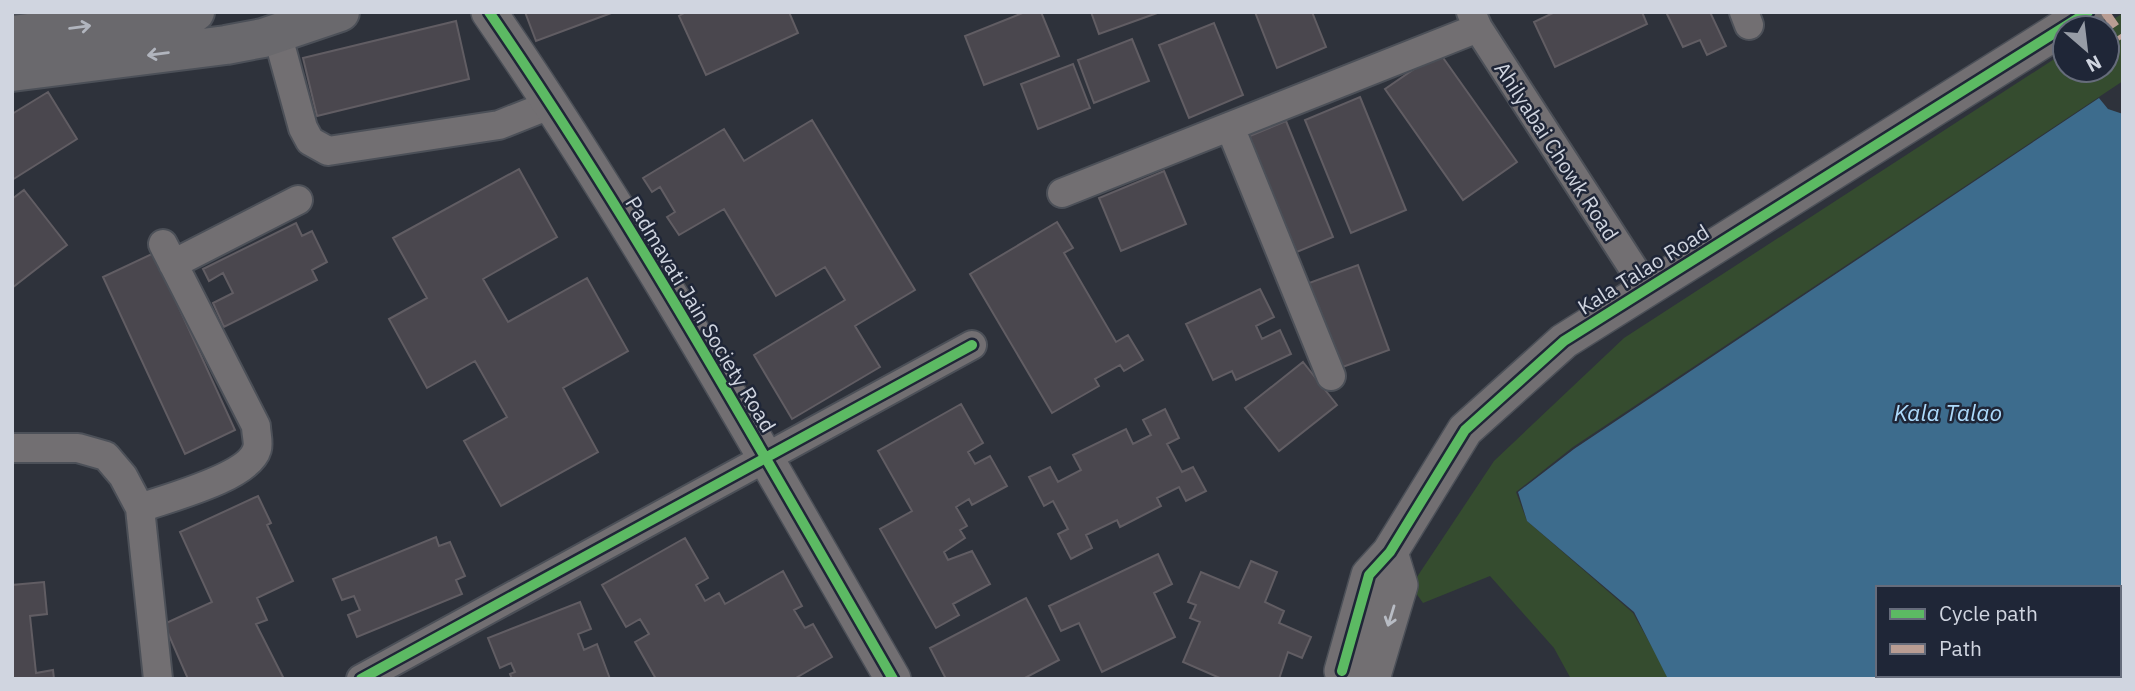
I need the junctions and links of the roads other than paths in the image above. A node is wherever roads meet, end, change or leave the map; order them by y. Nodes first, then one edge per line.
1 (195, 12) edge
2 (340, 12) edge
3 (489, 12) edge
4 (2088, 12) edge
5 (1474, 20) edge
6 (270, 35) junction
7 (13, 58) edge
8 (552, 104) junction
9 (1230, 127) junction
10 (1062, 193) dead end
11 (298, 200) dead end
12 (1646, 288) junction
13 (972, 345) dead end
14 (1332, 376) dead end
15 (12, 447) edge
16 (766, 458) junction
17 (140, 508) junction
18 (1353, 677) edge
19 (158, 679) edge
20 (361, 679) edge
21 (892, 679) edge

7 -> 1 main road
2 - 6 main road
3 - 8 street, Padmavati Jain Society Road
4 - 12 street, Kala Talao Road
5 - 9 street
5 - 12 street, Ahilyabai Chowk Road
6 -> 7 main road
6 - 8 street
8 - 16 street, Padmavati Jain Society Road
9 - 10 street
9 - 14 street
11 - 17 street
12 - 18 street, Kala Talao Road
13 - 16 street
15 - 17 street
16 - 20 street
16 - 21 street, Padmavati Jain Society Road
17 - 19 street

